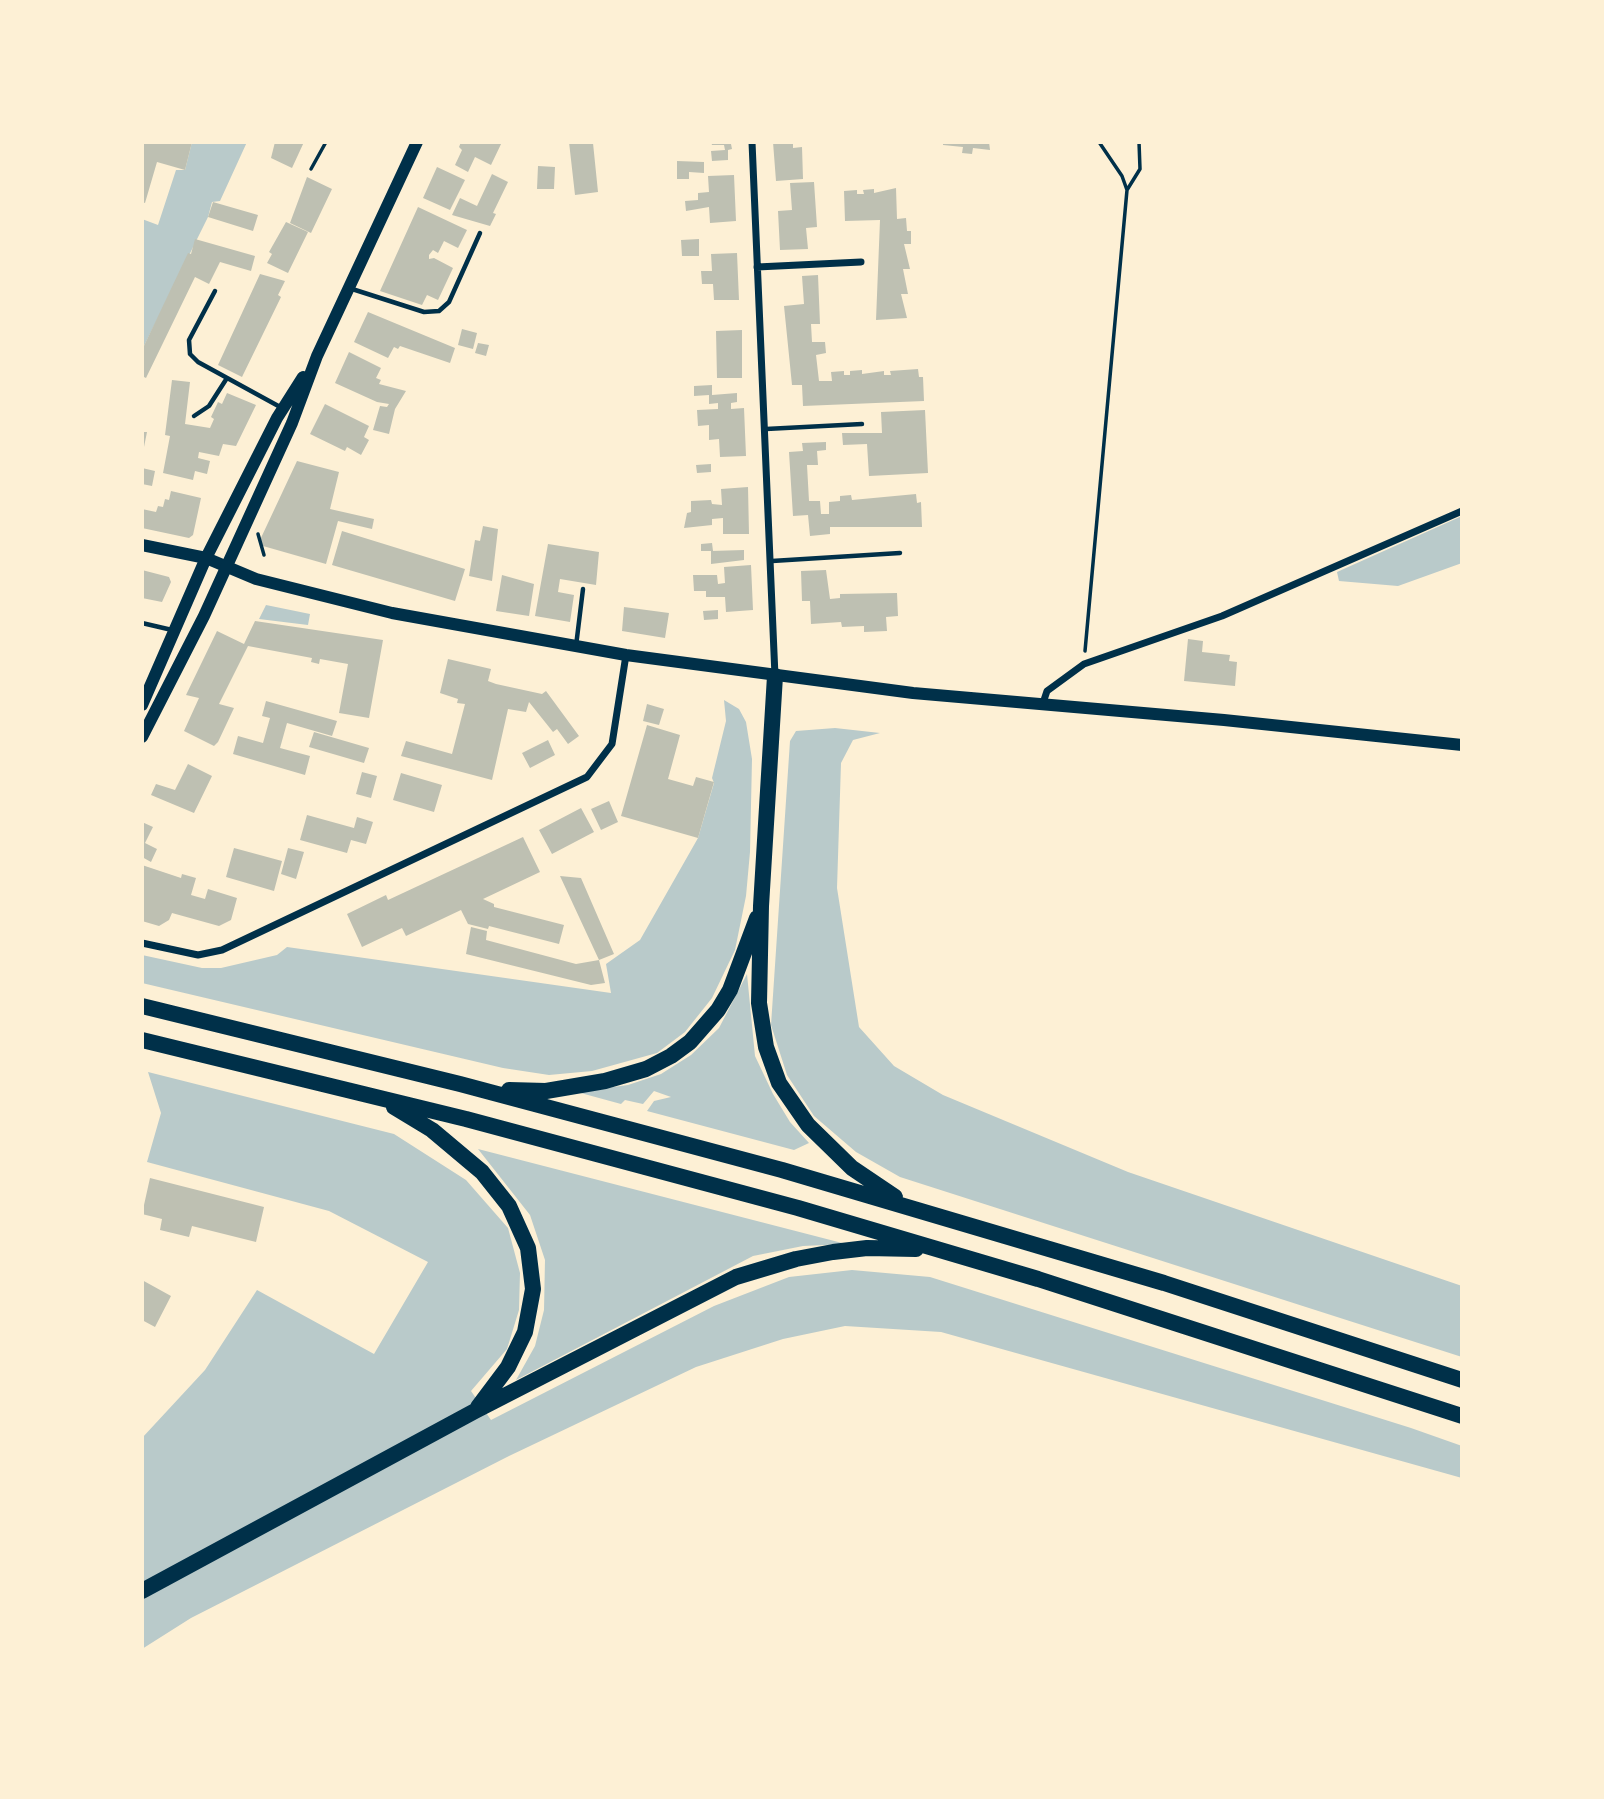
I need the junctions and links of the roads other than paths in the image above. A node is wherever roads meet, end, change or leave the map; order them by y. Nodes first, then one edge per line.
1 (417, 142) edge
2 (752, 142) edge
3 (480, 233) dead end
4 (861, 262) dead end
5 (757, 267) junction
6 (349, 288) junction
7 (215, 290) dead end
8 (317, 356) junction
9 (227, 378) junction
10 (283, 409) junction
11 (194, 416) dead end
12 (862, 424) dead end
13 (766, 429) junction
14 (1462, 511) edge
15 (142, 545) edge
16 (900, 553) dead end
17 (206, 558) junction
18 (772, 561) junction
19 (226, 567) junction
20 (583, 589) dead end
21 (143, 624) edge
22 (173, 630) junction
23 (576, 647) junction
24 (626, 655) junction
25 (775, 676) junction
26 (1043, 703) junction
27 (142, 705) edge
28 (142, 737) edge
29 (1462, 745) edge
30 (761, 906) junction
31 (142, 943) edge
32 (142, 1006) edge
33 (142, 1040) edge
34 (460, 1084) junction
35 (344, 1088) junction
36 (939, 1215) junction
37 (970, 1258) junction
38 (1462, 1380) edge
39 (475, 1412) junction
40 (1462, 1416) edge
41 (142, 1591) edge

1 - 6 main road
2 - 5 street
3 - 6 lane
4 - 5 street
5 - 13 street
6 - 8 main road
7 - 9 lane
8 - 10 main road
8 - 19 main road
9 - 10 lane
9 - 11 lane
10 - 17 main road
12 - 13 lane
13 - 18 street
14 - 26 street
15 - 17 main road
16 - 18 lane
17 - 19 main road
17 - 22 main road
18 - 25 street
19 - 23 main road
19 - 28 main road
20 - 23 lane
21 - 22 lane
22 - 27 main road
23 - 24 main road
24 - 25 main road
24 - 31 street
25 - 26 main road
25 - 30 highway
26 - 29 main road
30 - 34 highway
30 - 36 highway
32 - 34 highway
33 - 35 highway
34 - 36 highway
35 - 37 highway
35 - 39 highway
36 - 38 highway
37 - 39 highway
37 - 40 highway
39 - 41 highway

